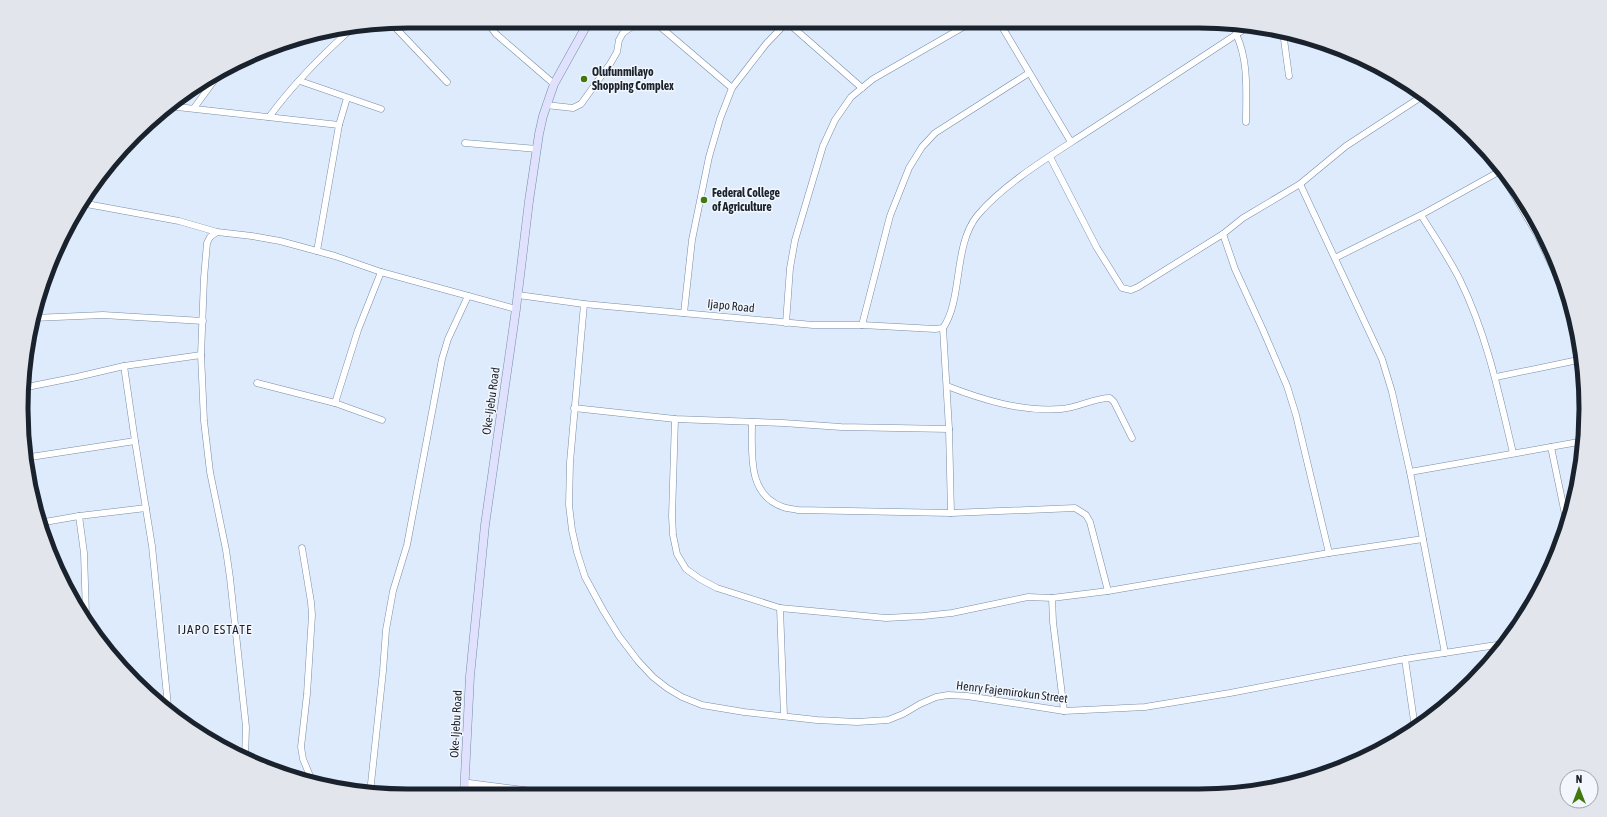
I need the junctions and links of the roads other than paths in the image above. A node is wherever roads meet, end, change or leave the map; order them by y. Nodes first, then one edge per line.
1 (396, 28) edge
2 (492, 28) edge
3 (585, 28) edge
4 (630, 28) edge
5 (664, 28) edge
6 (781, 28) edge
7 (794, 28) edge
8 (962, 28) edge
9 (1003, 28) edge
10 (1242, 30) edge
11 (347, 33) edge
12 (1236, 34) junction
13 (1284, 38) edge
14 (1029, 73) junction
15 (1289, 76) dead end
16 (300, 81) junction
17 (213, 82) edge
18 (447, 82) dead end
19 (554, 84) junction
20 (732, 88) junction
21 (862, 88) junction
22 (347, 98) junction
23 (1419, 98) edge
24 (546, 105) junction
25 (177, 107) edge
26 (194, 108) junction
27 (381, 108) dead end
28 (269, 117) junction
29 (1246, 122) dead end
30 (339, 125) junction
31 (1071, 142) junction
32 (465, 143) dead end
33 (537, 149) junction
34 (1050, 157) junction
35 (1496, 173) edge
36 (1300, 184) junction
37 (87, 205) edge
38 (1420, 215) junction
39 (217, 232) junction
40 (1223, 234) junction
41 (317, 251) junction
42 (1335, 258) junction
43 (381, 272) junction
44 (518, 295) junction
45 (468, 296) junction
46 (584, 304) junction
47 (516, 309) junction
48 (684, 313) junction
49 (39, 318) edge
50 (203, 321) junction
51 (786, 323) junction
52 (862, 325) junction
53 (943, 328) junction
54 (201, 355) junction
55 (1576, 360) edge
56 (124, 366) junction
57 (1496, 377) junction
58 (257, 383) dead end
59 (947, 386) junction
60 (29, 387) edge
61 (335, 403) junction
62 (574, 408) junction
63 (675, 419) junction
64 (382, 420) dead end
65 (752, 422) junction
66 (949, 429) junction
67 (1132, 438) dead end
68 (135, 441) junction
69 (1577, 442) edge
70 (1551, 447) junction
71 (1513, 453) junction
72 (31, 457) edge
73 (1410, 472) junction
74 (146, 508) junction
75 (1565, 512) edge
76 (951, 513) junction
77 (79, 516) junction
78 (45, 522) edge
79 (1423, 540) junction
80 (302, 548) dead end
81 (1329, 553) junction
82 (1108, 591) junction
83 (1052, 598) junction
84 (780, 608) junction
85 (86, 610) edge
86 (1496, 645) edge
87 (1445, 653) junction
88 (1405, 659) junction
89 (168, 703) edge
90 (1064, 710) junction
91 (784, 716) junction
92 (1414, 722) edge
93 (245, 752) edge
94 (310, 776) edge
95 (465, 783) junction
96 (371, 787) edge
97 (464, 789) edge
98 (512, 789) edge

1 - 18 street
2 - 19 street
3 - 19 main road, Oke-Ijebu Road
4 - 24 street
5 - 20 street
6 - 20 street
7 - 21 street
8 - 21 street
9 - 14 street
10 - 12 street
11 - 16 street
12 - 29 street
12 - 31 street
13 - 15 street
14 - 31 street
14 - 52 street
16 - 22 street
16 - 28 street
17 - 26 street
19 - 24 main road, Oke-Ijebu Road
20 - 48 street
21 - 51 street
22 - 27 street
22 - 30 street
23 - 36 street
24 - 33 main road, Oke-Ijebu Road
25 - 26 street
26 - 28 street
28 - 30 street
30 - 41 street
31 - 34 street
32 - 33 street
33 - 44 main road, Oke-Ijebu Road
34 - 40 street
34 - 53 street
35 - 38 street
36 - 40 street
36 - 42 street
37 - 39 street
38 - 42 street
38 - 57 street
39 - 41 street
39 - 50 street
40 - 81 street
41 - 43 street
42 - 73 street
43 - 45 street
43 - 61 street
44 - 46 street, Ijapo Road
44 - 47 main road, Oke-Ijebu Road
45 - 47 street
45 - 96 street
46 - 48 street, Ijapo Road
46 - 62 street, Henry Fajemirokun Street
47 - 95 main road, Oke-Ijebu Road
48 - 51 street, Ijapo Road
49 - 50 street
50 - 54 street
51 - 52 street, Ijapo Road
52 - 53 street, Ijapo Road
53 - 59 street
54 - 56 street
54 - 93 street
55 - 57 street
56 - 60 street
56 - 68 street
57 - 71 street
58 - 61 street
59 - 66 street
59 - 67 street
61 - 64 street
62 - 63 street
62 - 91 street, Henry Fajemirokun Street
63 - 65 street
63 - 84 street
65 - 66 street
65 - 76 street
66 - 76 street
68 - 72 street
68 - 74 street
69 - 70 street
70 - 71 street
70 - 75 street
71 - 73 street
73 - 79 street
74 - 77 street
74 - 89 street
76 - 82 street
77 - 78 street
77 - 85 street
79 - 81 street
79 - 87 street
80 - 94 street
81 - 82 street
82 - 83 street
83 - 84 street
83 - 90 street
84 - 91 street
86 - 87 street, Henry Fajemirokun Street
87 - 88 street, Henry Fajemirokun Street
88 - 90 street, Henry Fajemirokun Street
88 - 92 street
90 - 91 street, Henry Fajemirokun Street
95 - 97 main road, Oke-Ijebu Road
95 - 98 street

